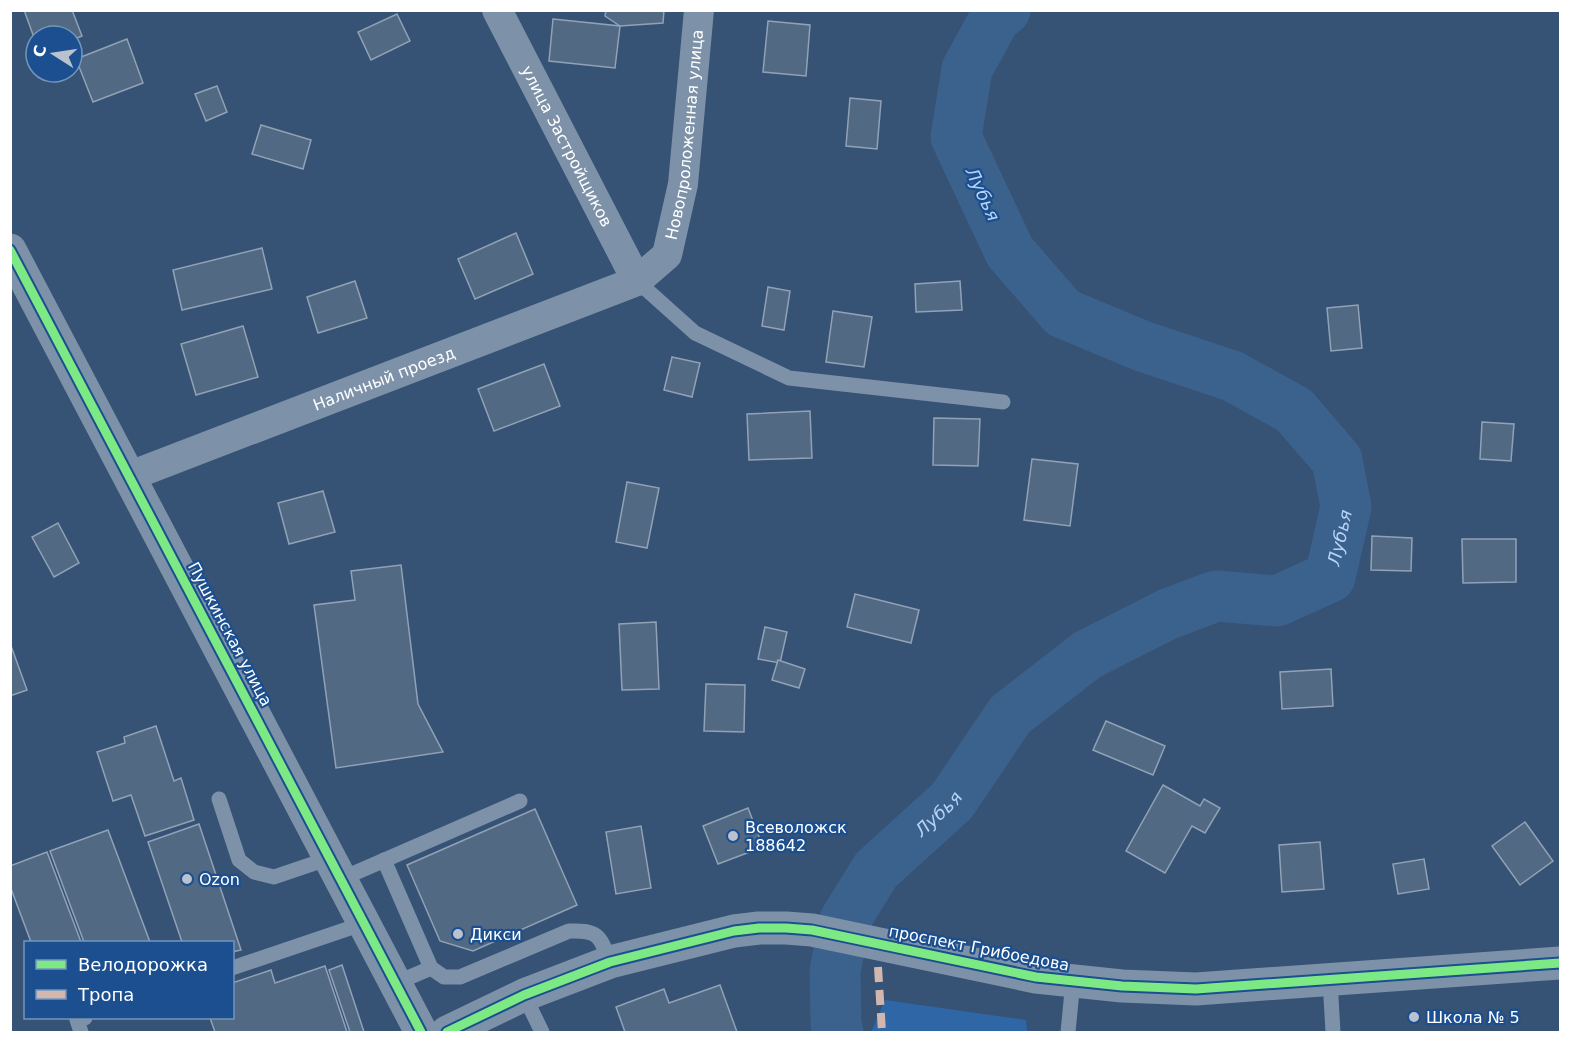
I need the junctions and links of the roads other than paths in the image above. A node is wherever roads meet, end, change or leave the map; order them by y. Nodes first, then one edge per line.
1 (497, 10) edge
2 (699, 10) edge
3 (10, 250) edge
4 (637, 281) junction
5 (1003, 402) dead end
6 (130, 476) junction
7 (219, 799) dead end
8 (520, 801) dead end
9 (384, 860) junction
10 (336, 869) junction
11 (364, 923) junction
12 (610, 962) junction
13 (1560, 963) edge
14 (234, 967) edge
15 (431, 968) junction
16 (1330, 980) junction
17 (1073, 981) junction
18 (396, 983) junction
19 (524, 995) junction
20 (80, 1019) edge
21 (81, 1032) edge
22 (421, 1032) edge
23 (447, 1032) edge
24 (542, 1032) edge
25 (1068, 1032) edge
26 (1333, 1032) edge

1 - 4 street, улица Застройщиков
2 - 4 street, Новопроложенная улица
3 - 6 street, Пушкинская улица
4 - 5 lane
4 - 6 street, Наличный проезд
6 - 10 street, Пушкинская улица
7 - 10 lane
8 - 9 lane
9 - 10 lane
9 - 15 lane
10 - 11 street, Пушкинская улица
11 - 14 lane
11 - 18 street, Пушкинская улица
12 - 15 lane
12 - 17 street, проспект Грибоедова
12 - 19 street, проспект Грибоедова
13 - 16 street, проспект Грибоедова
15 - 18 lane
16 - 17 street, проспект Грибоедова
16 - 26 lane
17 - 25 lane
18 - 22 street, Пушкинская улица
19 - 23 street, проспект Грибоедова
19 - 24 lane
20 - 21 lane

